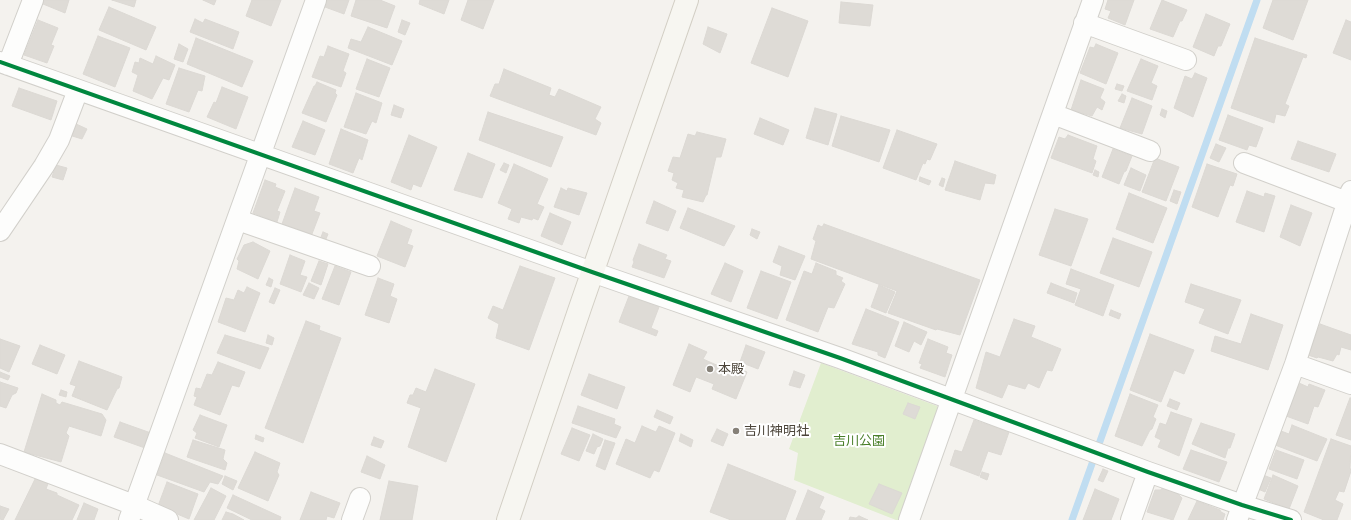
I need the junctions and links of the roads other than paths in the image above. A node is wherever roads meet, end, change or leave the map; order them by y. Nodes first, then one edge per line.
1 (33, 0) edge
2 (316, 0) edge
3 (687, 0) edge
4 (1093, 0) edge
5 (1084, 23) junction
6 (1186, 60) dead end
7 (4, 64) edge
8 (78, 90) junction
9 (1053, 114) junction
10 (1150, 151) dead end
11 (262, 155) junction
12 (1244, 163) dead end
13 (1349, 197) edge
14 (238, 220) junction
15 (0, 231) edge
16 (370, 266) dead end
17 (592, 272) junction
18 (1295, 364) junction
19 (1351, 384) edge
20 (952, 399) junction
21 (0, 454) edge
22 (1148, 472) junction
23 (360, 498) dead end
24 (1240, 512) edge
25 (132, 513) edge
26 (168, 520) edge
27 (352, 520) edge
28 (508, 520) edge
29 (909, 520) edge
30 (1131, 520) edge
31 (1291, 520) edge

1 - 7 street
2 - 11 street
3 - 17 street
4 - 5 street
5 - 6 street
5 - 9 street
7 - 8 street
8 - 11 street
8 - 15 street
9 - 10 street
9 - 20 street
11 - 14 street
11 - 17 street
12 - 13 street
13 - 18 street
14 - 16 street
14 - 25 street
17 - 20 street
17 - 28 street
18 - 19 street
18 - 24 street
20 - 22 street
20 - 29 street
21 - 25 street
22 - 24 street
22 - 30 street
23 - 27 street
24 - 31 street
25 - 26 street

